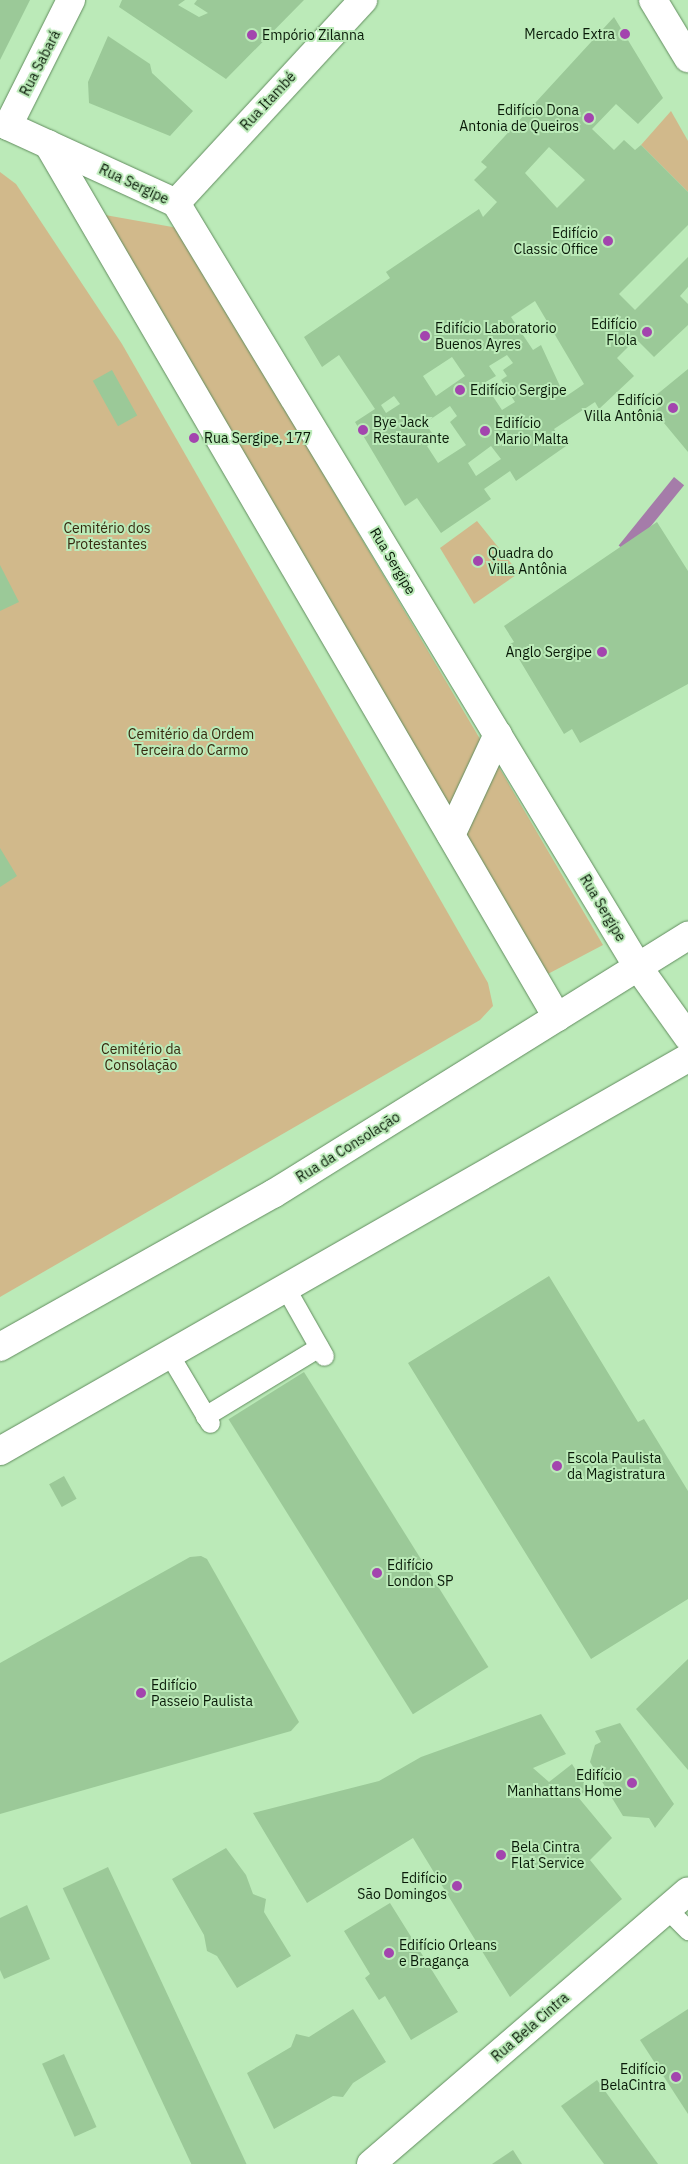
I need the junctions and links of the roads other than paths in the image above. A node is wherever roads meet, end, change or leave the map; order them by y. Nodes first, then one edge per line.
1 (71, 0) edge
2 (363, 0) edge
3 (653, 0) edge
4 (688, 58) edge
5 (4, 124) edge
6 (48, 144) junction
7 (176, 203) junction
8 (498, 734) junction
9 (451, 835) junction
10 (688, 936) edge
11 (638, 967) junction
12 (557, 1017) junction
13 (688, 1037) edge
14 (688, 1058) edge
15 (285, 1288) junction
16 (0, 1347) edge
17 (169, 1354) junction
18 (0, 1451) edge
19 (688, 1891) edge
20 (667, 1909) junction
21 (688, 1930) edge
22 (371, 2164) edge

1 - 5 street, Rua Sabará
2 - 7 street, Rua Itambé
3 - 4 street
5 - 6 street, Rua Sergipe
6 - 7 street, Rua Sergipe
6 - 9 street
7 - 8 street, Rua Sergipe
8 - 9 street
8 - 11 street, Rua Sergipe
9 - 12 street
10 - 11 street, Rua da Consolação
11 - 12 street, Rua da Consolação
11 - 13 street, Rua Sergipe
12 - 16 street, Rua da Consolação
14 - 15 street
15 - 17 street
15 - 17 lane
17 - 18 street
19 - 20 street, Rua Bela Cintra
20 - 21 lane
20 - 22 street, Rua Bela Cintra

